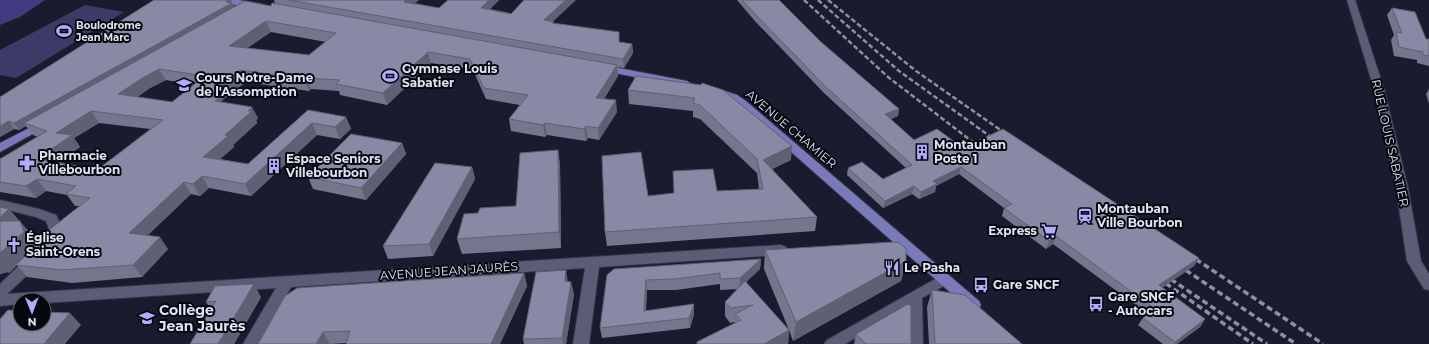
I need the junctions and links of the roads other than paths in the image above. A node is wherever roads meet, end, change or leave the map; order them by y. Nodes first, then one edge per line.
1 (224, 0) edge
2 (262, 0) edge
3 (1350, 0) edge
4 (253, 5) junction
5 (270, 9) edge
6 (238, 14) edge
7 (592, 66) edge
8 (52, 118) edge
9 (0, 148) edge
10 (0, 204) edge
11 (898, 238) junction
12 (884, 243) edge
13 (793, 249) edge
14 (592, 261) junction
15 (944, 279) junction
16 (286, 283) junction
17 (1429, 284) edge
18 (0, 292) edge
19 (915, 297) junction
20 (0, 300) edge
21 (986, 315) edge
22 (251, 344) edge
23 (581, 344) edge
24 (832, 344) edge
25 (916, 344) edge

1 - 4 main road
2 - 4 main road
3 - 17 street, RUE LOUIS SABATIER
4 - 5 main road
4 - 6 main road
7 - 11 main road, AVENUE CHAMIER
8 - 9 main road
10 - 18 street
11 - 12 street
11 - 15 main road, AVENUE CHAMIER
13 - 14 street, AVENUE JEAN JAURÈS
14 - 16 street, AVENUE JEAN JAURÈS
14 - 23 street
15 - 19 street
15 - 21 main road, AVENUE CHAMIER
16 - 20 street, AVENUE JEAN JAURÈS
16 - 22 street
19 - 24 street
19 - 25 street

